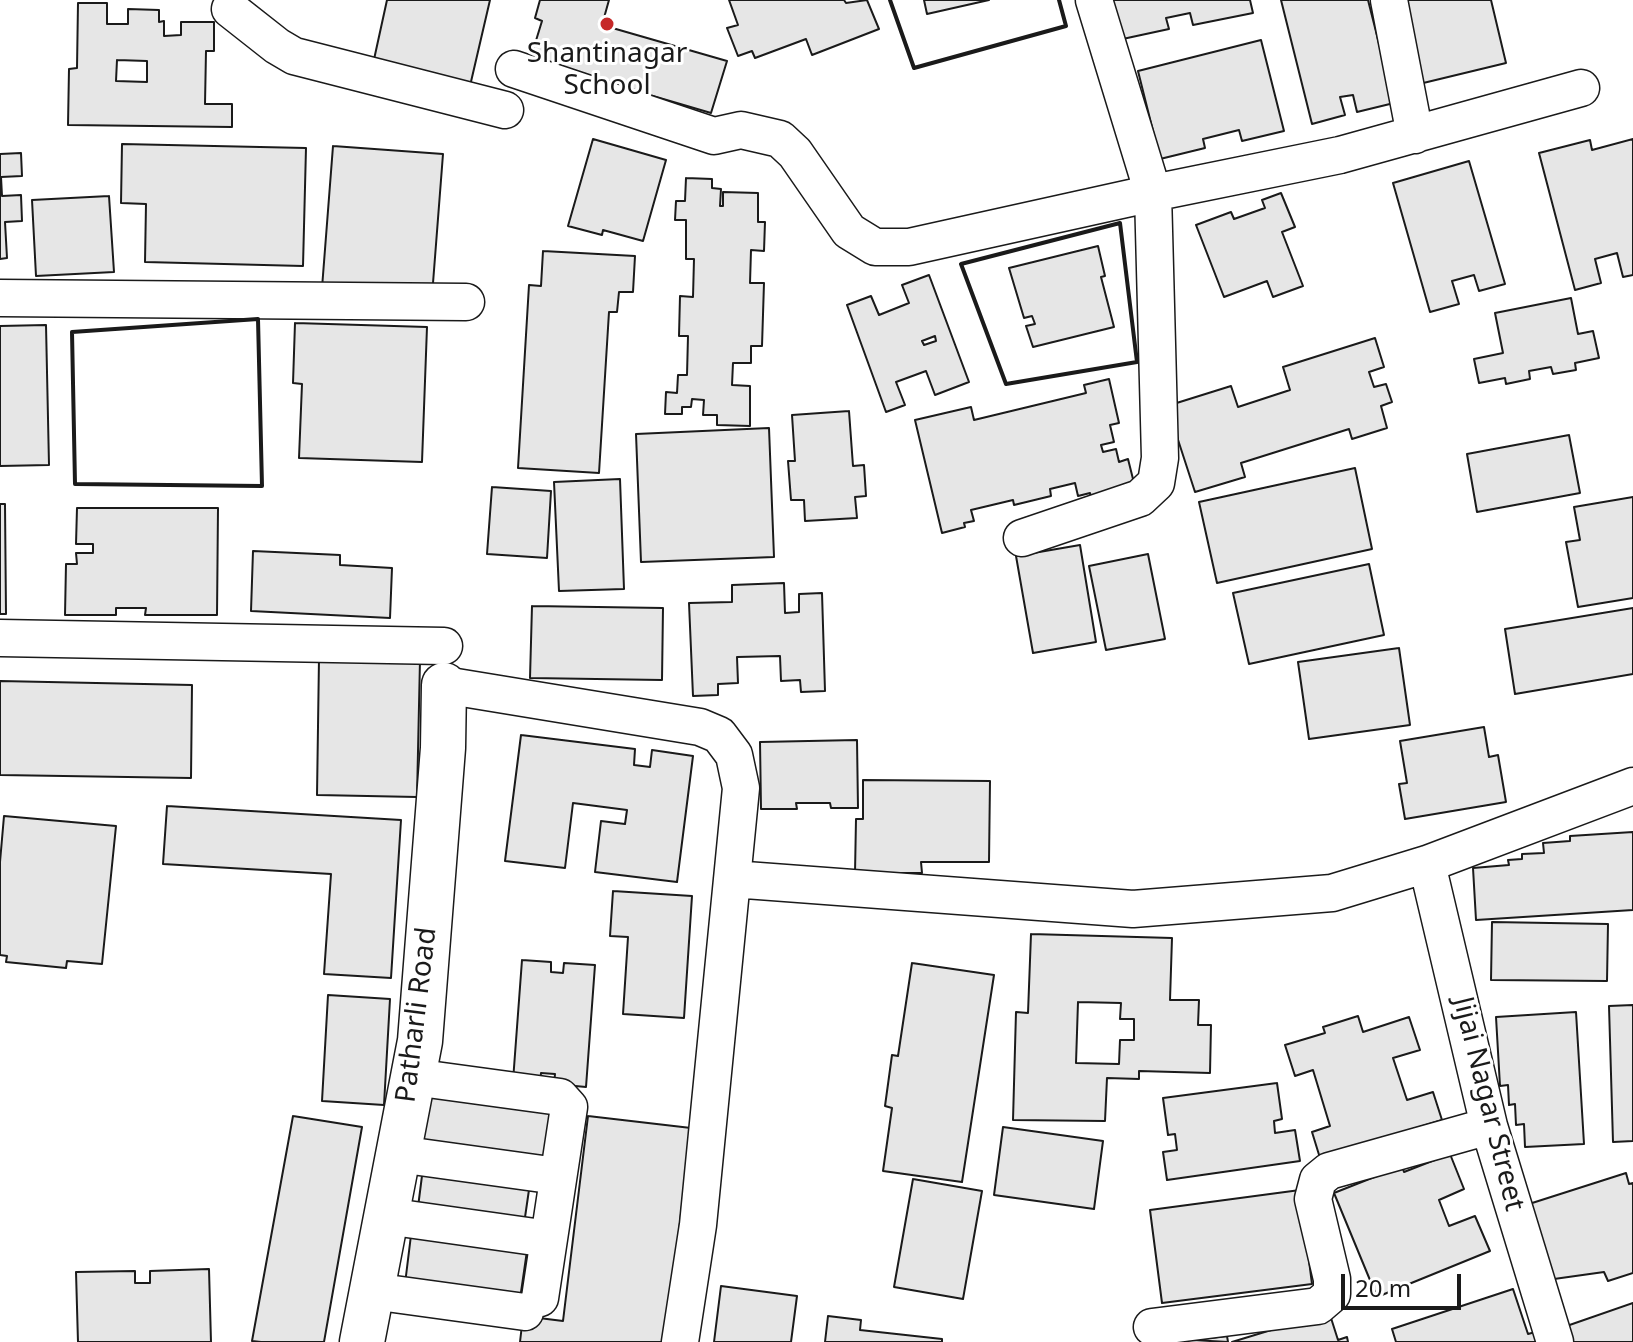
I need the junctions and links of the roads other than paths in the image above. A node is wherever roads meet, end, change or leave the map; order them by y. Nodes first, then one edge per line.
1 (1094, 0) edge
2 (1389, 0) edge
3 (230, 9) dead end
4 (514, 69) dead end
5 (1581, 88) dead end
6 (505, 110) dead end
7 (1415, 135) junction
8 (1153, 193) junction
9 (0, 298) edge
10 (466, 302) dead end
11 (1022, 538) dead end
12 (0, 638) edge
13 (444, 666) junction
14 (1633, 786) edge
15 (1427, 864) junction
16 (732, 879) junction
17 (413, 1077) junction
18 (1489, 1126) junction
19 (398, 1154) junction
20 (557, 1176) junction
21 (386, 1216) junction
22 (549, 1239) junction
23 (372, 1291) junction
24 (1152, 1327) dead end
25 (362, 1342) edge
26 (680, 1342) edge
27 (1555, 1342) edge

1 - 8 street
2 - 7 street
3 - 6 street
4 - 8 street
5 - 7 street
7 - 8 street
8 - 11 street
9 - 10 street
12 - 13 street
13 - 16 street
13 - 17 street, Patharli Road
14 - 15 street
15 - 16 street
15 - 18 street, Jijai Nagar Street
16 - 26 street
17 - 19 street, Patharli Road
17 - 20 street
18 - 24 street
18 - 27 street, Jijai Nagar Street
19 - 20 street
19 - 21 street, Patharli Road
20 - 22 street
21 - 22 street
21 - 23 street, Patharli Road
22 - 23 street
23 - 25 street, Patharli Road

